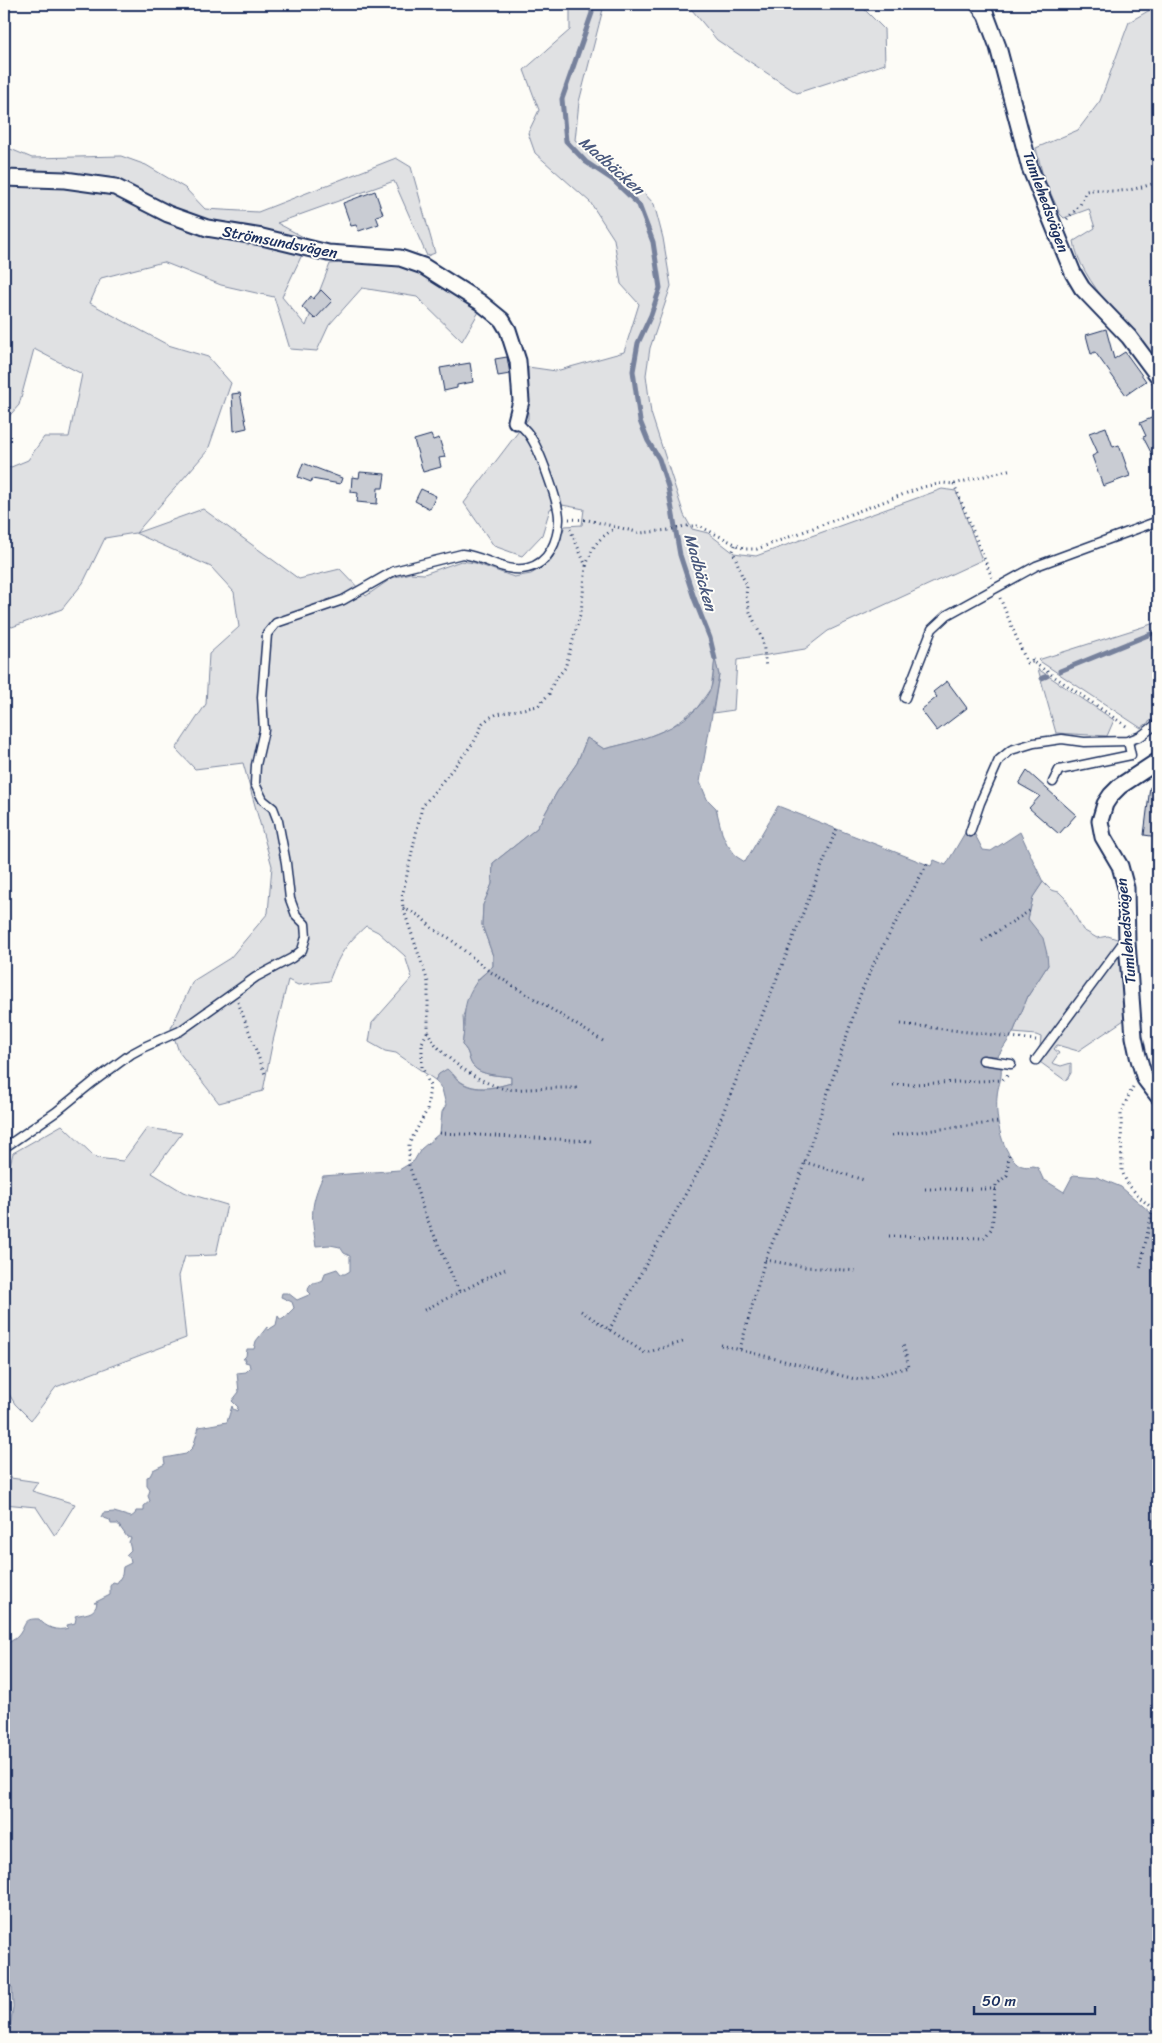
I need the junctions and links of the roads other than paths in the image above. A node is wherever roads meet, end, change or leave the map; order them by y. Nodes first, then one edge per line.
1 (978, 4) edge
2 (4, 178) edge
3 (1158, 376) edge
4 (516, 421) joint
5 (1158, 521) edge
6 (905, 698) dead end
7 (1158, 723) edge
8 (1128, 741) junction
9 (1158, 762) edge
10 (1053, 782) dead end
11 (970, 832) dead end
12 (1127, 942) junction
13 (983, 1060) dead end
14 (1036, 1060) dead end
15 (1010, 1064) dead end
16 (1158, 1096) edge
17 (4, 1148) edge

1 - 3 street, Tumlehedsvägen
2 - 4 street, Strömsundsvägen
4 - 17 lane
5 - 6 lane
7 - 8 lane
8 - 10 lane
8 - 11 lane
9 - 12 street, Tumlehedsvägen
12 - 14 lane
12 - 16 street, Tumlehedsvägen
13 - 15 lane

